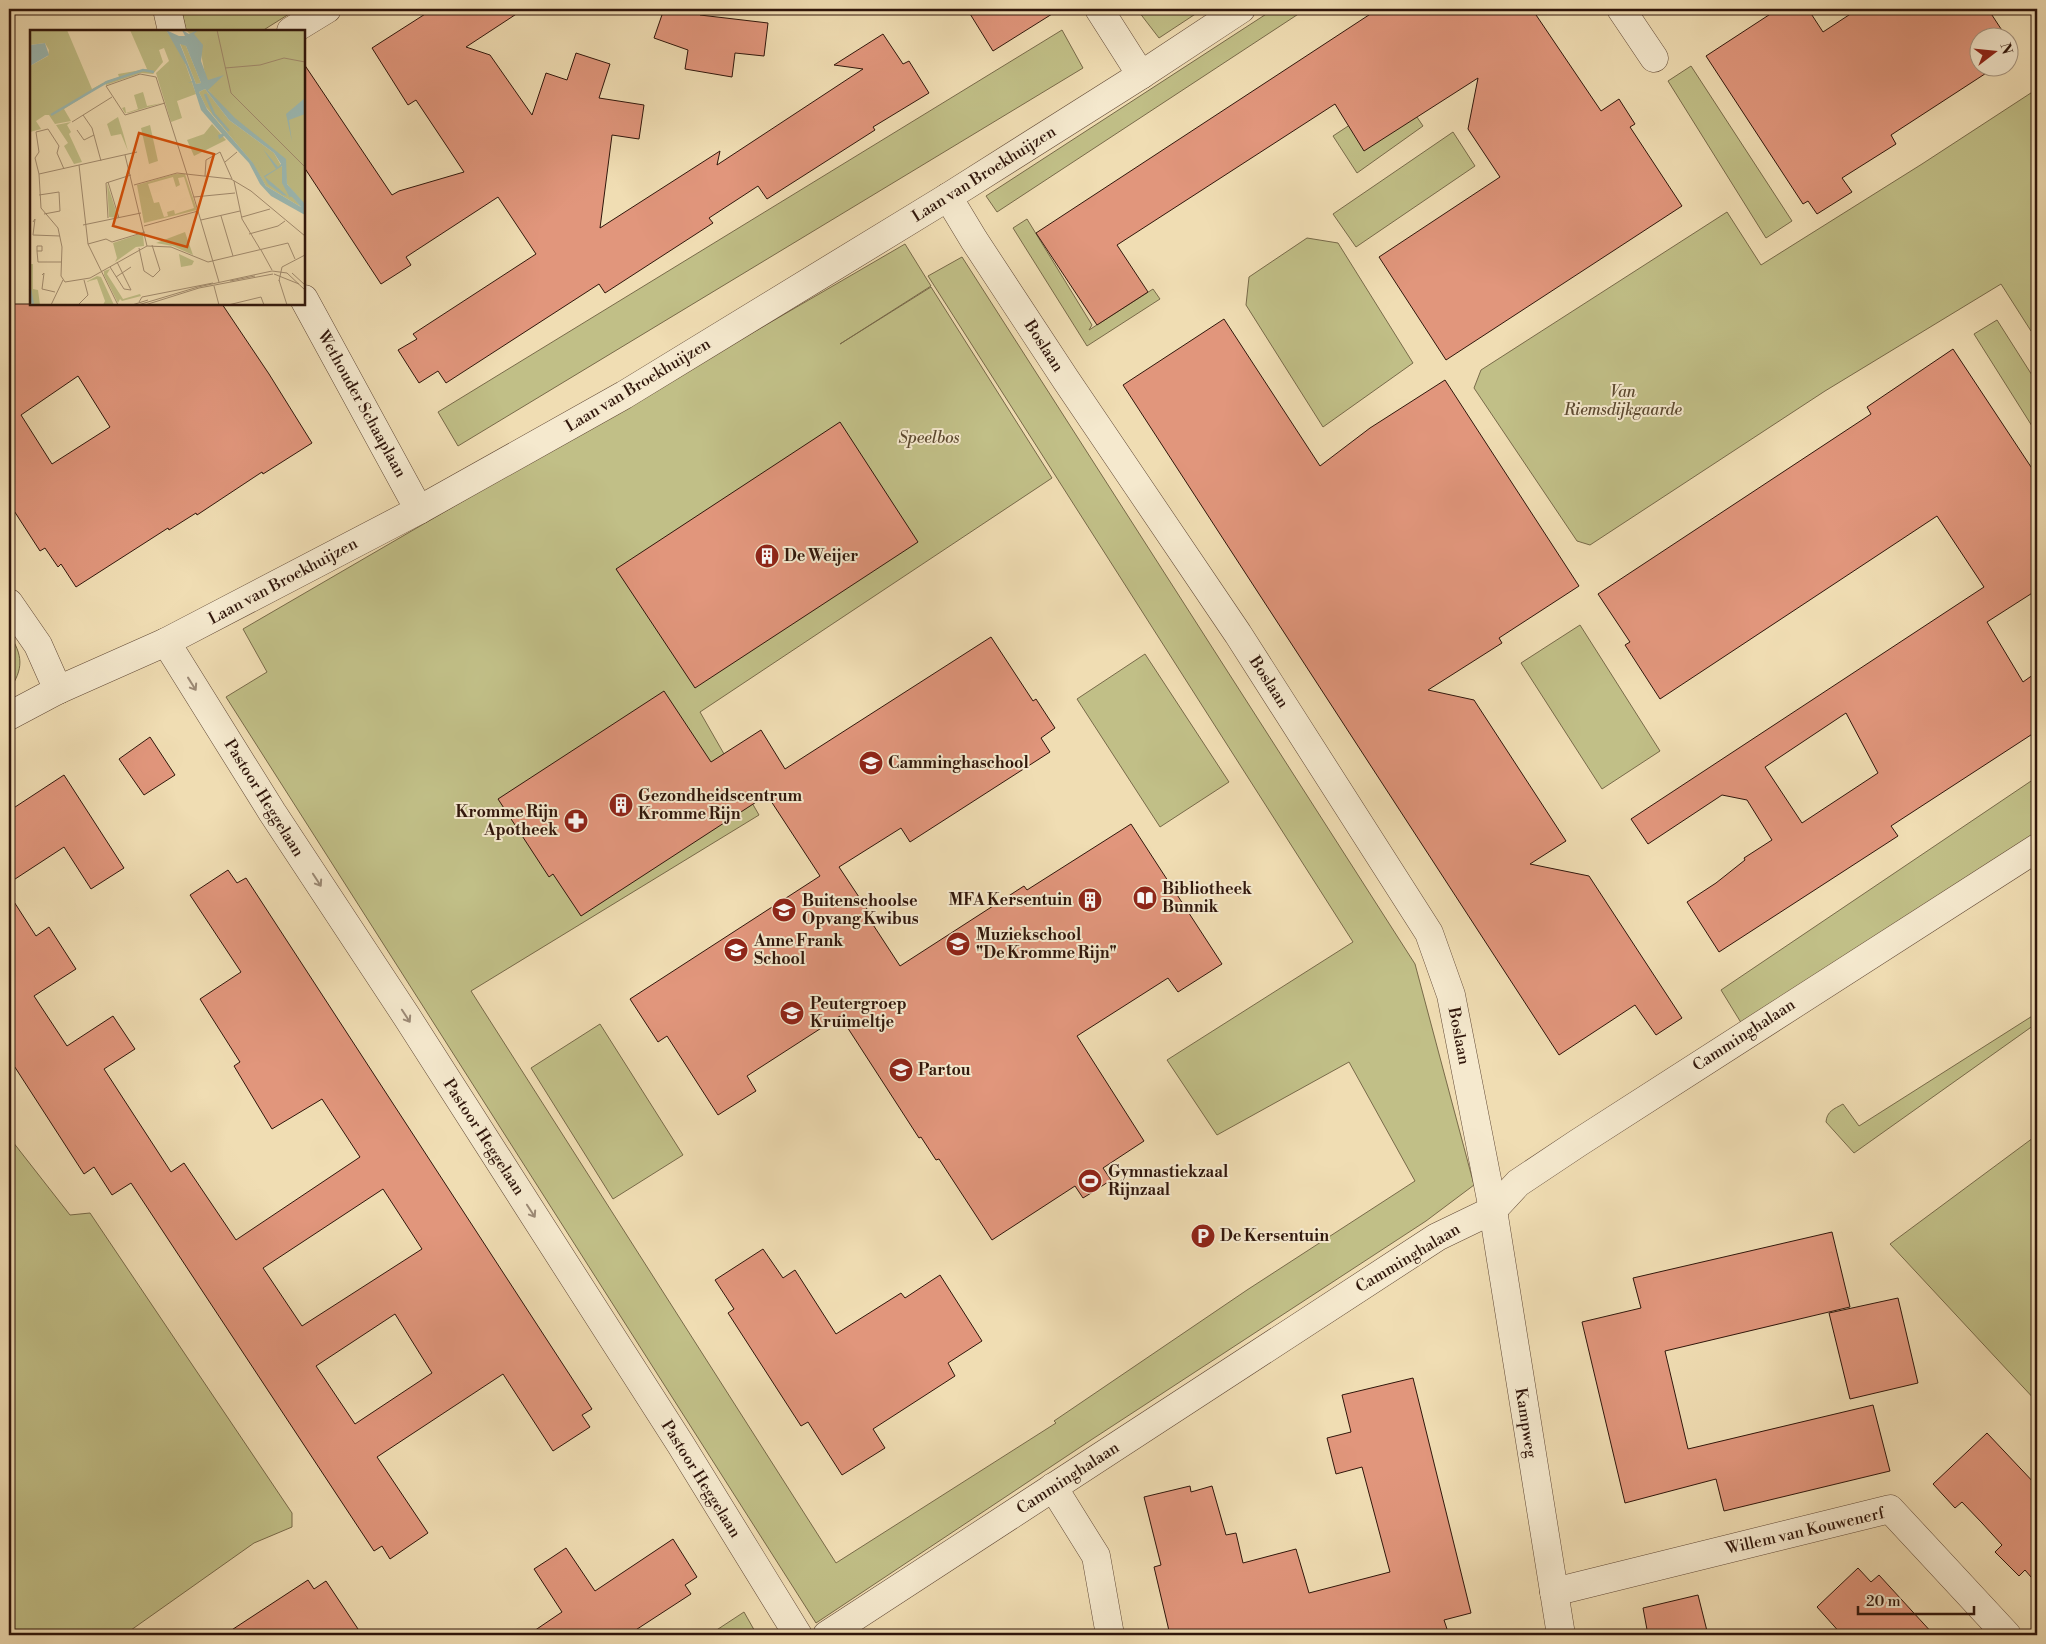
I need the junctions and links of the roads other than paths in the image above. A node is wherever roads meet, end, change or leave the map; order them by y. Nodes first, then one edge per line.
1 (167, 9) edge
2 (327, 9) edge
3 (1098, 9) edge
4 (1241, 9) edge
5 (1621, 9) edge
6 (172, 30) edge
7 (294, 30) edge
8 (1654, 58) dead end
9 (1141, 75) junction
10 (948, 197) junction
11 (305, 302) edge
12 (419, 510) junction
13 (9, 603) edge
14 (166, 642) junction
15 (58, 690) junction
16 (9, 716) edge
17 (2037, 848) edge
18 (1493, 1210) junction
19 (1053, 1487) junction
20 (1554, 1592) junction
21 (798, 1635) edge
22 (827, 1635) edge
23 (1110, 1635) edge
24 (1561, 1635) edge
25 (2008, 1635) edge

1 - 6 street
2 - 7 street
3 - 9 street
4 - 9 street, Laan van Broekhuijzen
5 - 8 street
9 - 10 street, Laan van Broekhuijzen
10 - 12 street, Laan van Broekhuijzen
10 - 18 street, Boslaan
11 - 12 street, Wethouder Schaaplaan
12 - 14 street, Laan van Broekhuijzen
13 - 15 street
14 - 15 street, Laan van Broekhuijzen
14 -> 21 street, Pastoor Heggelaan
15 - 16 street, Laan van Broekhuijzen
17 - 18 street, Camminghalaan
18 - 19 street, Camminghalaan
18 - 20 street, Kampweg
19 - 22 street, Camminghalaan
19 - 23 street
20 - 24 street, Kampweg
20 - 25 street, Willem van Kouwenerf

